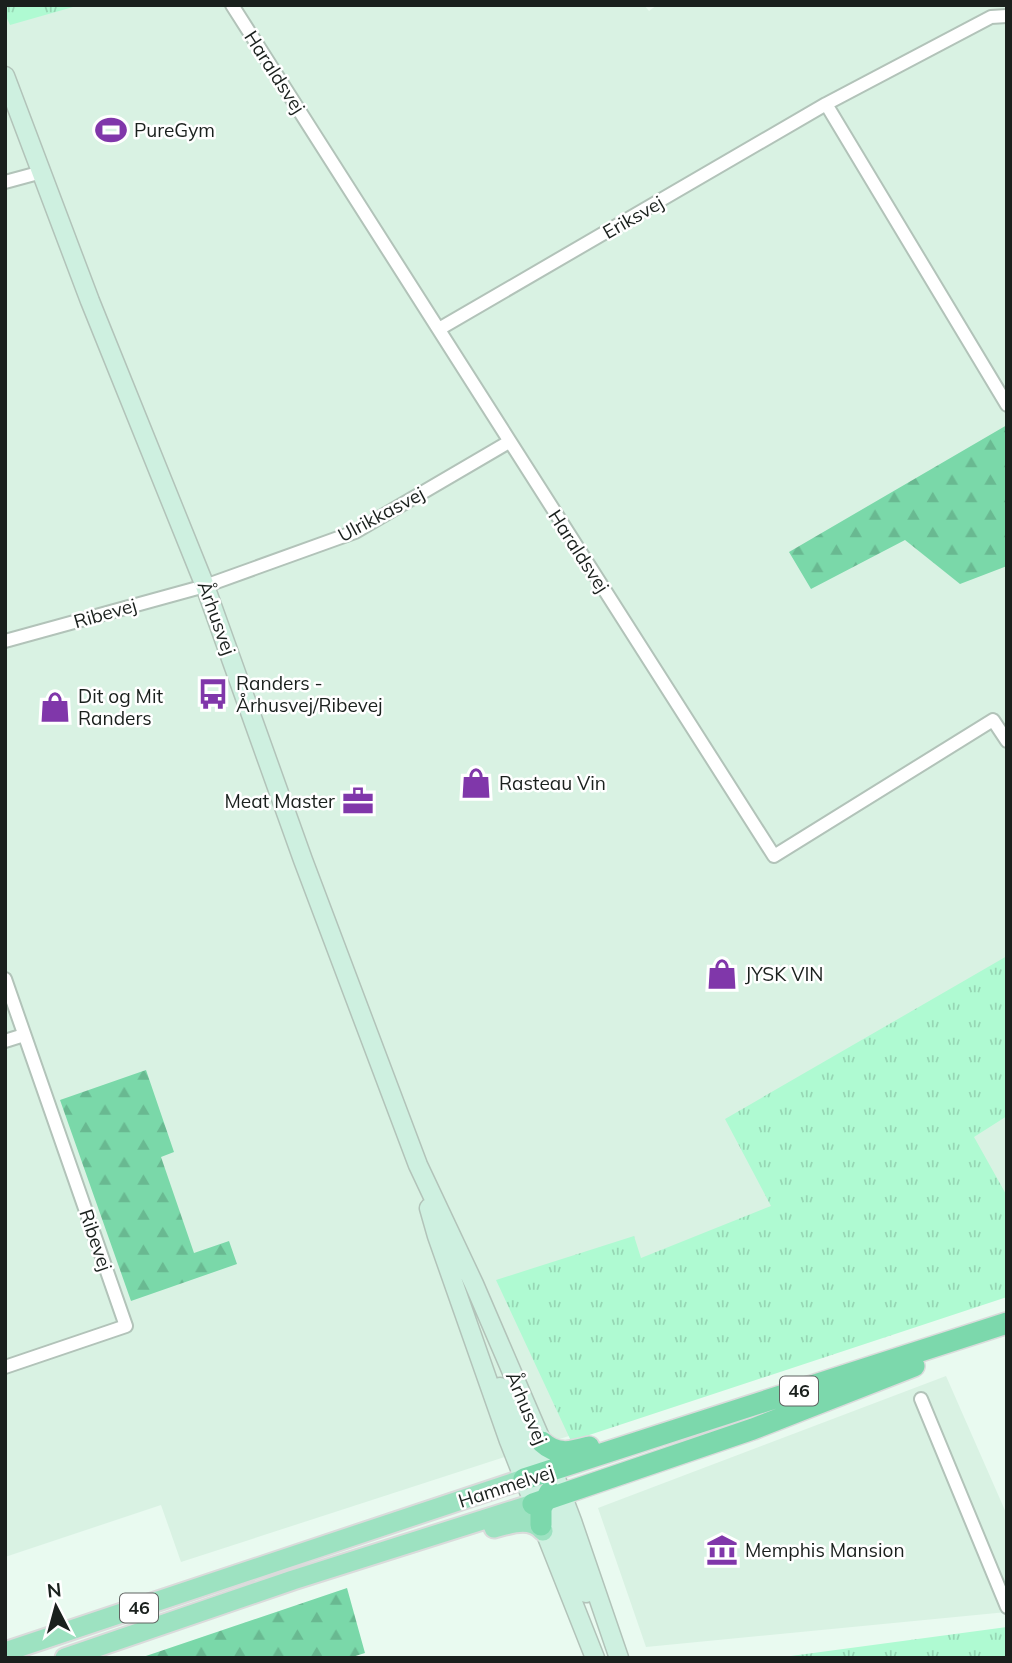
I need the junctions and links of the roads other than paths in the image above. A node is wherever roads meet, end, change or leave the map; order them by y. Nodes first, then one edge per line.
1 (232, 5) edge
2 (1007, 16) edge
3 (5, 76) edge
4 (826, 104) junction
5 (42, 172) junction
6 (5, 182) edge
7 (439, 329) junction
8 (1007, 405) edge
9 (509, 442) junction
10 (205, 586) junction
11 (5, 640) edge
12 (1007, 741) edge
13 (5, 979) edge
14 (24, 1034) junction
15 (5, 1041) edge
16 (418, 1165) junction
17 (1007, 1325) edge
18 (5, 1367) edge
19 (794, 1392) junction
20 (921, 1399) dead end
21 (543, 1446) junction
22 (543, 1487) junction
23 (542, 1528) junction
24 (293, 1580) junction
25 (1007, 1607) edge
26 (5, 1652) edge
27 (65, 1658) edge
28 (595, 1658) edge
29 (613, 1658) edge
30 (619, 1658) edge

1 - 7 street, Haraldsvej
2 - 4 street, Eriksvej
3 - 5 main road, Århusvej
4 - 7 street, Eriksvej
4 - 8 street
5 - 6 street
5 - 10 main road, Århusvej
7 - 9 street, Haraldsvej
9 - 10 street, Ulrikkasvej
9 - 12 street, Haraldsvej
10 - 11 street, Ribevej
10 - 16 main road, Århusvej
13 - 14 street, Ribevej
14 - 15 street
14 - 18 street, Ribevej
16 - 21 main road, Århusvej
16 - 22 main road, Århusvej
17 - 19 highway, Hammelvej / 46
17 - 22 highway, Hammelvej / 46
19 - 21 highway
19 - 22 highway, Hammelvej / 46
20 - 25 street
21 - 22 main road
22 - 23 highway
22 - 24 main road, Hammelvej / 46
22 - 26 main road, Hammelvej / 46
22 - 29 main road
22 - 30 main road
23 - 24 main road
23 - 28 main road
24 - 27 main road, Hammelvej / 46

